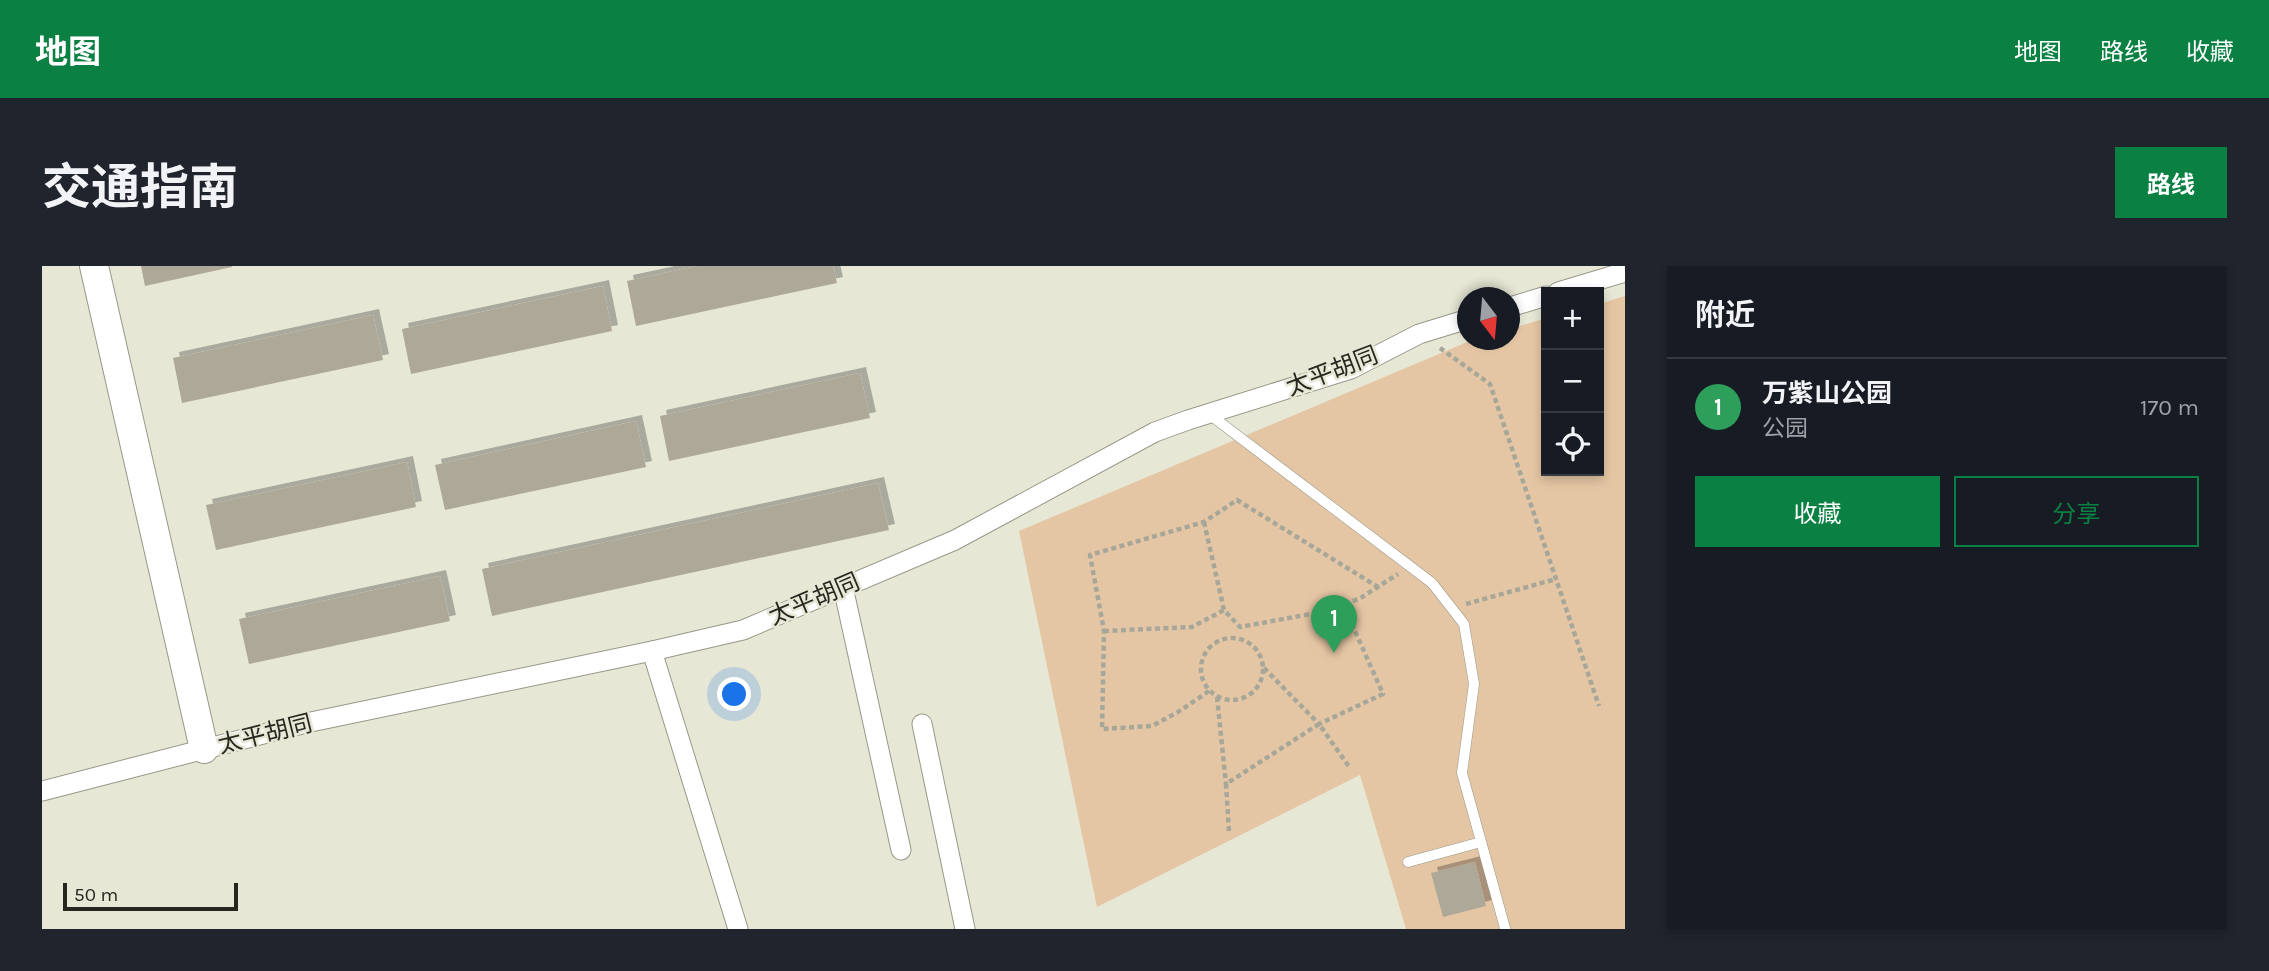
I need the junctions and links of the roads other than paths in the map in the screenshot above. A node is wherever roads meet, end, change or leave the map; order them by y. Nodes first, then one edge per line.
1 (94, 266) edge
2 (1625, 272) edge
3 (1575, 287) edge
4 (1541, 298) edge
5 (1520, 304) edge
6 (1457, 322) edge
7 (1208, 414) junction
8 (843, 587) junction
9 (652, 651) junction
10 (922, 724) dead end
11 (205, 749) junction
12 (42, 791) edge
13 (1481, 842) junction
14 (901, 850) dead end
15 (1408, 862) dead end
16 (1505, 928) edge
17 (738, 929) edge
18 (965, 929) edge

1 - 11 street
2 - 3 street
4 - 5 street
6 - 7 street, 太平胡同
7 - 8 street, 太平胡同
7 - 13 lane
8 - 9 street, 太平胡同
8 - 14 street
9 - 11 street, 太平胡同
9 - 17 street
10 - 18 street
11 - 12 street, 太平胡同
13 - 15 lane
13 - 16 lane

